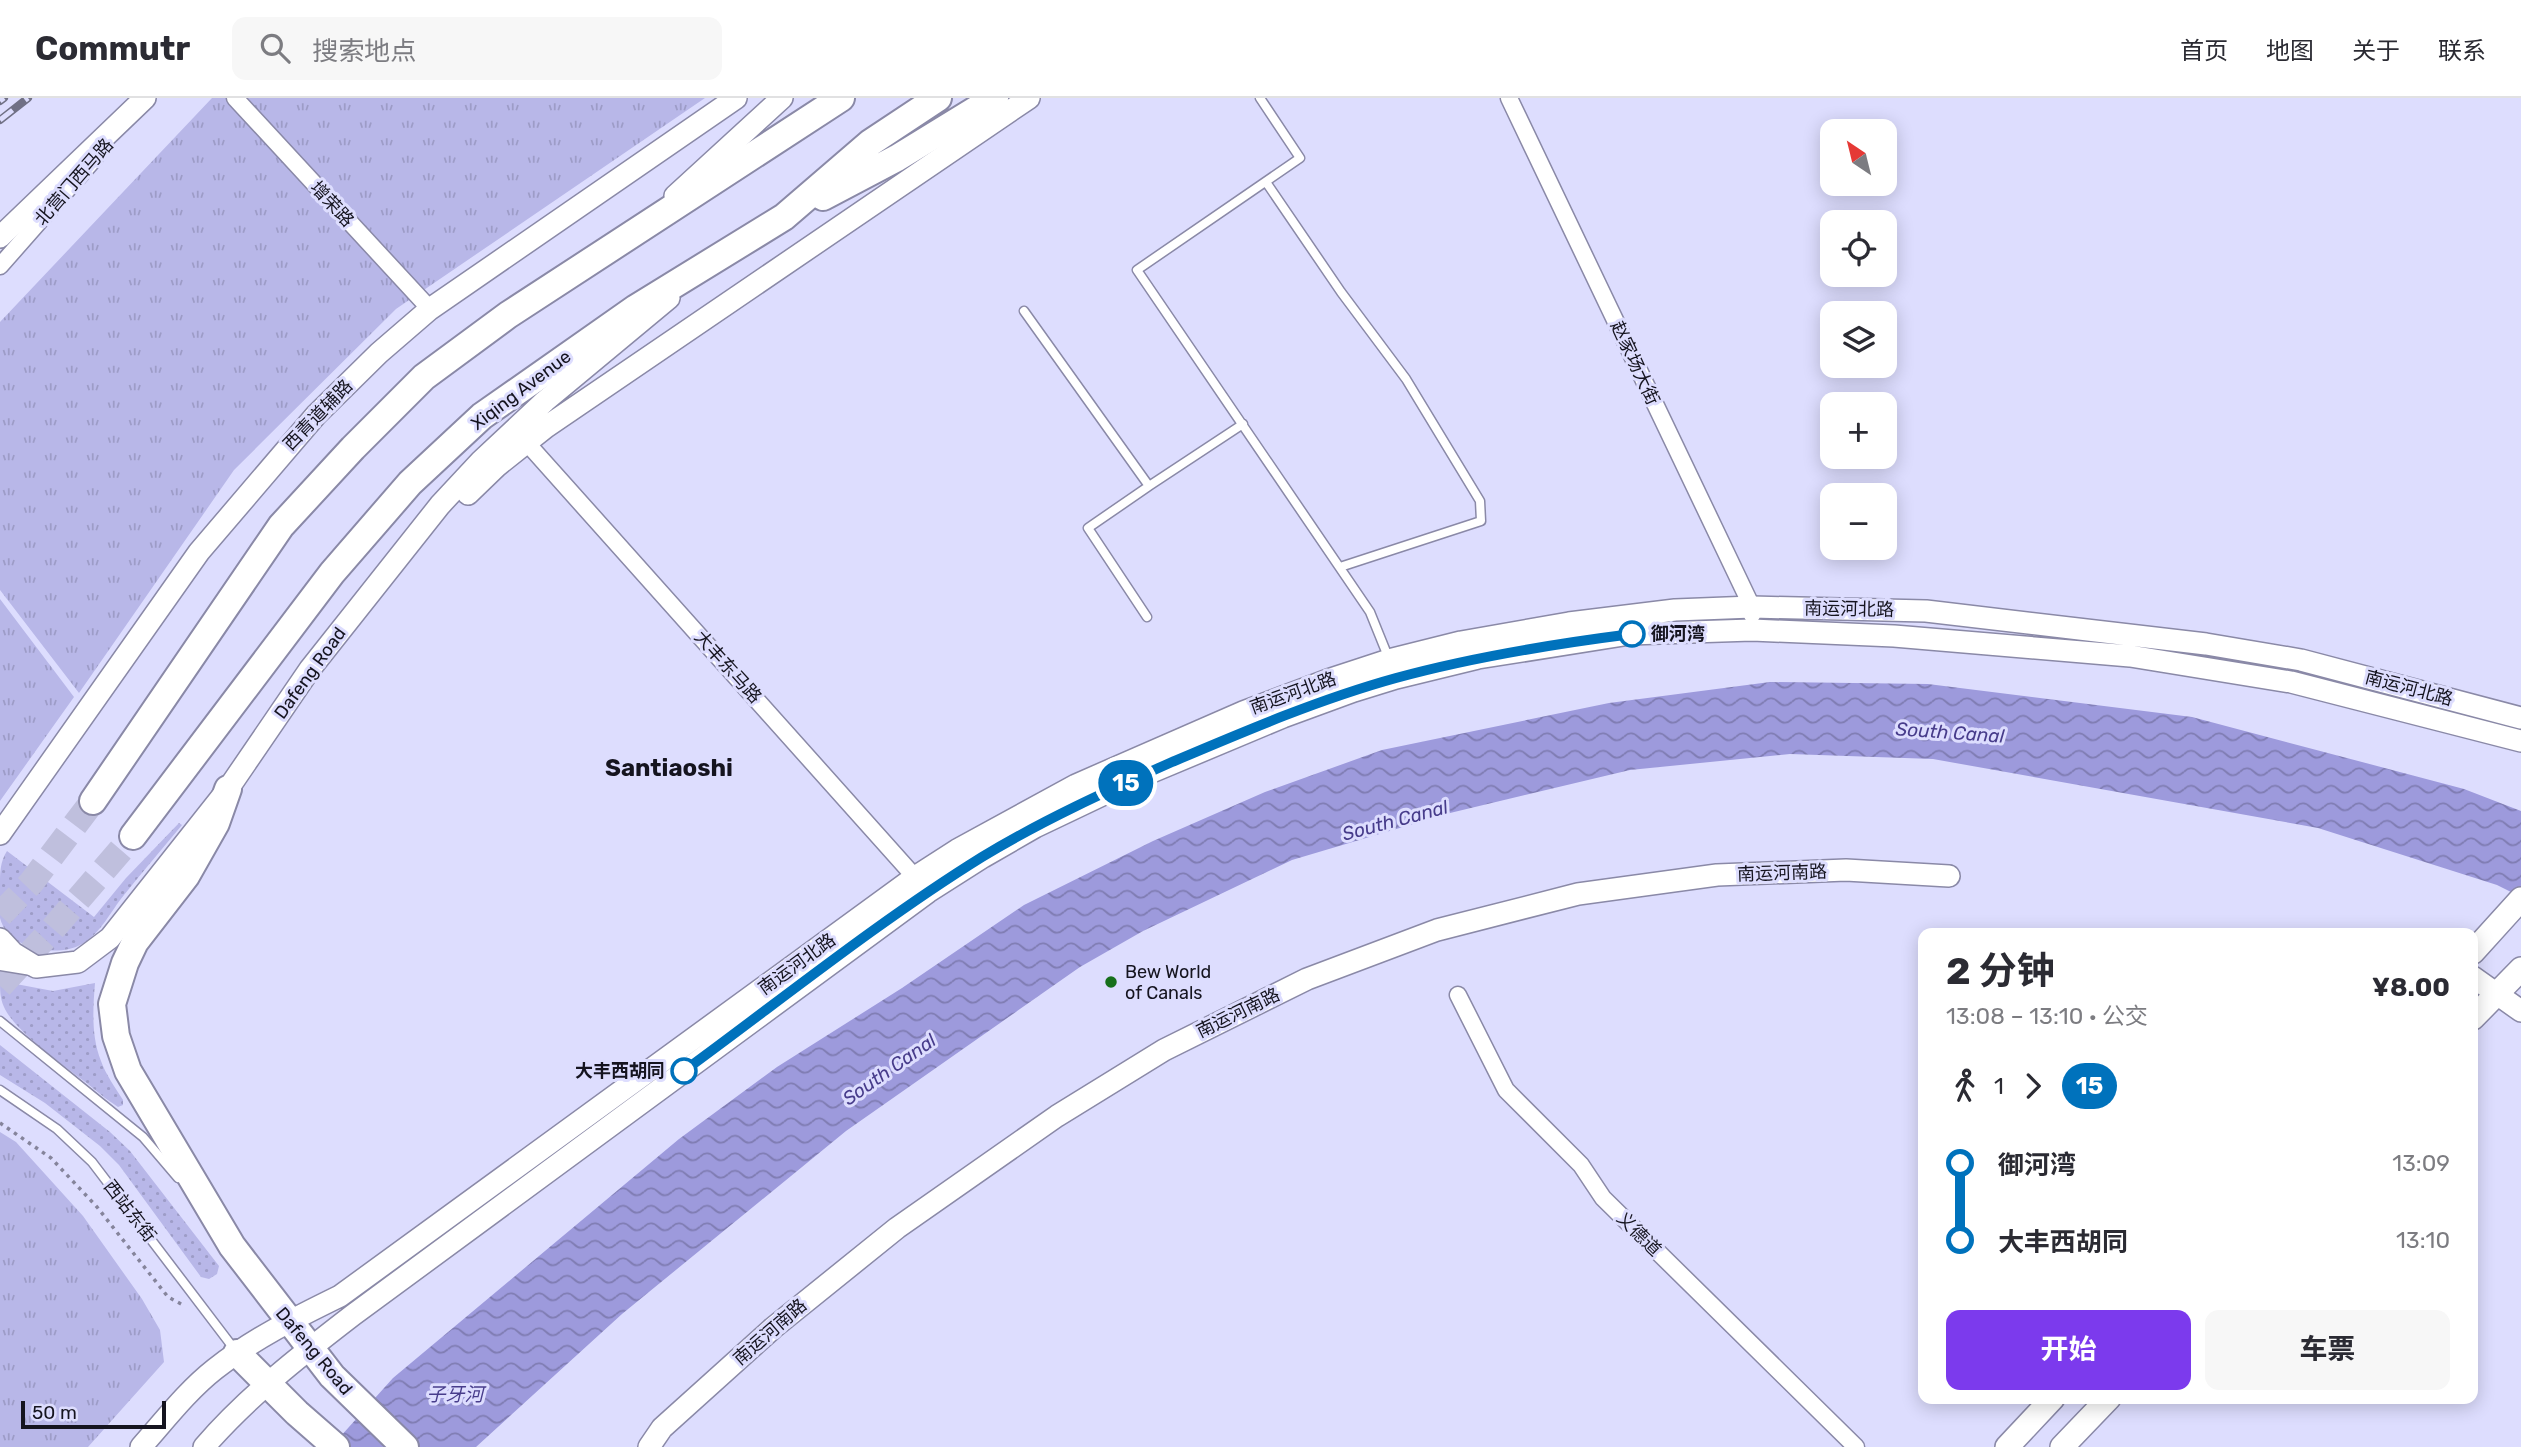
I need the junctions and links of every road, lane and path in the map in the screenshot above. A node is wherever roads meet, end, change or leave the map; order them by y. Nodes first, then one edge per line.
1 (147, 98) edge
2 (235, 98) edge
3 (736, 98) edge
4 (782, 98) edge
5 (824, 98) edge
6 (841, 98) edge
7 (938, 98) edge
8 (995, 98) edge
9 (1029, 98) edge
10 (1260, 98) edge
11 (1509, 98) edge
12 (760, 150) junction
13 (1266, 182) junction
14 (784, 217) junction
15 (640, 228) junction
16 (0, 237) edge
17 (709, 265) junction
18 (0, 267) edge
19 (430, 309) junction
20 (1024, 311) dead end
21 (1243, 424) junction
22 (527, 443) junction
23 (1149, 486) junction
24 (397, 560) junction
25 (1340, 567) junction
26 (1752, 607) junction
27 (1147, 617) dead end
28 (1752, 630) junction
29 (1393, 669) junction
30 (2521, 718) edge
31 (2521, 741) edge
32 (228, 789) junction
33 (93, 801) tunnel mouth
34 (0, 833) edge
35 (133, 836) tunnel mouth
36 (1949, 876) dead end
37 (921, 885) junction
38 (2513, 907) edge
39 (0, 939) edge
40 (2478, 946) edge
41 (0, 962) edge
42 (36, 967) junction
43 (2521, 970) edge
44 (2478, 981) edge
45 (2497, 994) junction
46 (1458, 995) dead end
47 (2521, 1011) edge
48 (2478, 1013) edge
49 (0, 1021) edge
50 (0, 1090) edge
51 (0, 1123) edge
52 (180, 1182) dead end
53 (187, 1192) dead end
54 (232, 1247) junction
55 (289, 1321) junction
56 (214, 1322) junction
57 (309, 1349) junction
58 (237, 1353) junction
59 (268, 1385) junction
60 (2047, 1404) edge
61 (2103, 1404) edge
62 (327, 1439) edge
63 (141, 1447) edge
64 (204, 1447) edge
65 (405, 1447) edge
66 (649, 1447) edge
67 (1856, 1447) edge
68 (2007, 1447) edge
69 (2062, 1447) edge

1 - 16 street
1 - 18 street, 北营门西马路
2 - 19 street, 增荣路
3 - 19 street, 西青道辅路
4 - 15 street
5 - 12 main road
6 - 12 main road
7 - 14 main road, Xiqing Avenue
8 - 14 main road
9 - 22 street
10 - 13 lane
11 - 26 street, 赵家场大街
12 - 15 main road
13 - 21 lane
13 - 25 lane
14 - 17 main road, Xiqing Avenue
15 - 33 main road
17 - 24 street
17 - 35 main road, Xiqing Avenue
19 - 34 street, 西青道辅路
20 - 23 lane
21 - 23 lane
21 - 25 lane
22 - 24 street
22 - 37 street, 大丰东马路
23 - 27 lane
24 - 32 street, Dafeng Road
25 - 29 lane
26 - 28 street, 赵家场大街
26 - 29 street, 南运河北路
26 - 30 street, 南运河北路
28 - 29 street, 南运河北路
28 - 31 street, 南运河北路
29 - 37 street, 南运河北路
32 - 42 street
32 - 54 main road, Dafeng Road
36 - 66 street, 南运河南路
37 - 55 street, 南运河北路
37 - 57 street, 南运河北路
38 - 40 main road
39 - 42 street
41 - 42 street
43 - 45 main road
44 - 45 street
45 - 47 street
45 - 48 main road
46 - 67 street, 义德道
49 - 52 lane
50 - 56 lane, 西站东街
51 - 56 path
53 - 54 lane
54 - 55 main road, Dafeng Road
55 - 57 main road, Dafeng Road
55 - 58 street, 南运河北路
56 - 58 lane, 西站东街
57 - 59 street, 南运河北路
57 - 65 main road, Dafeng Road
58 - 59 main road
58 - 63 street, 南运河北路
59 - 62 main road
59 - 64 street, 南运河北路
60 - 68 main road
61 - 69 main road

